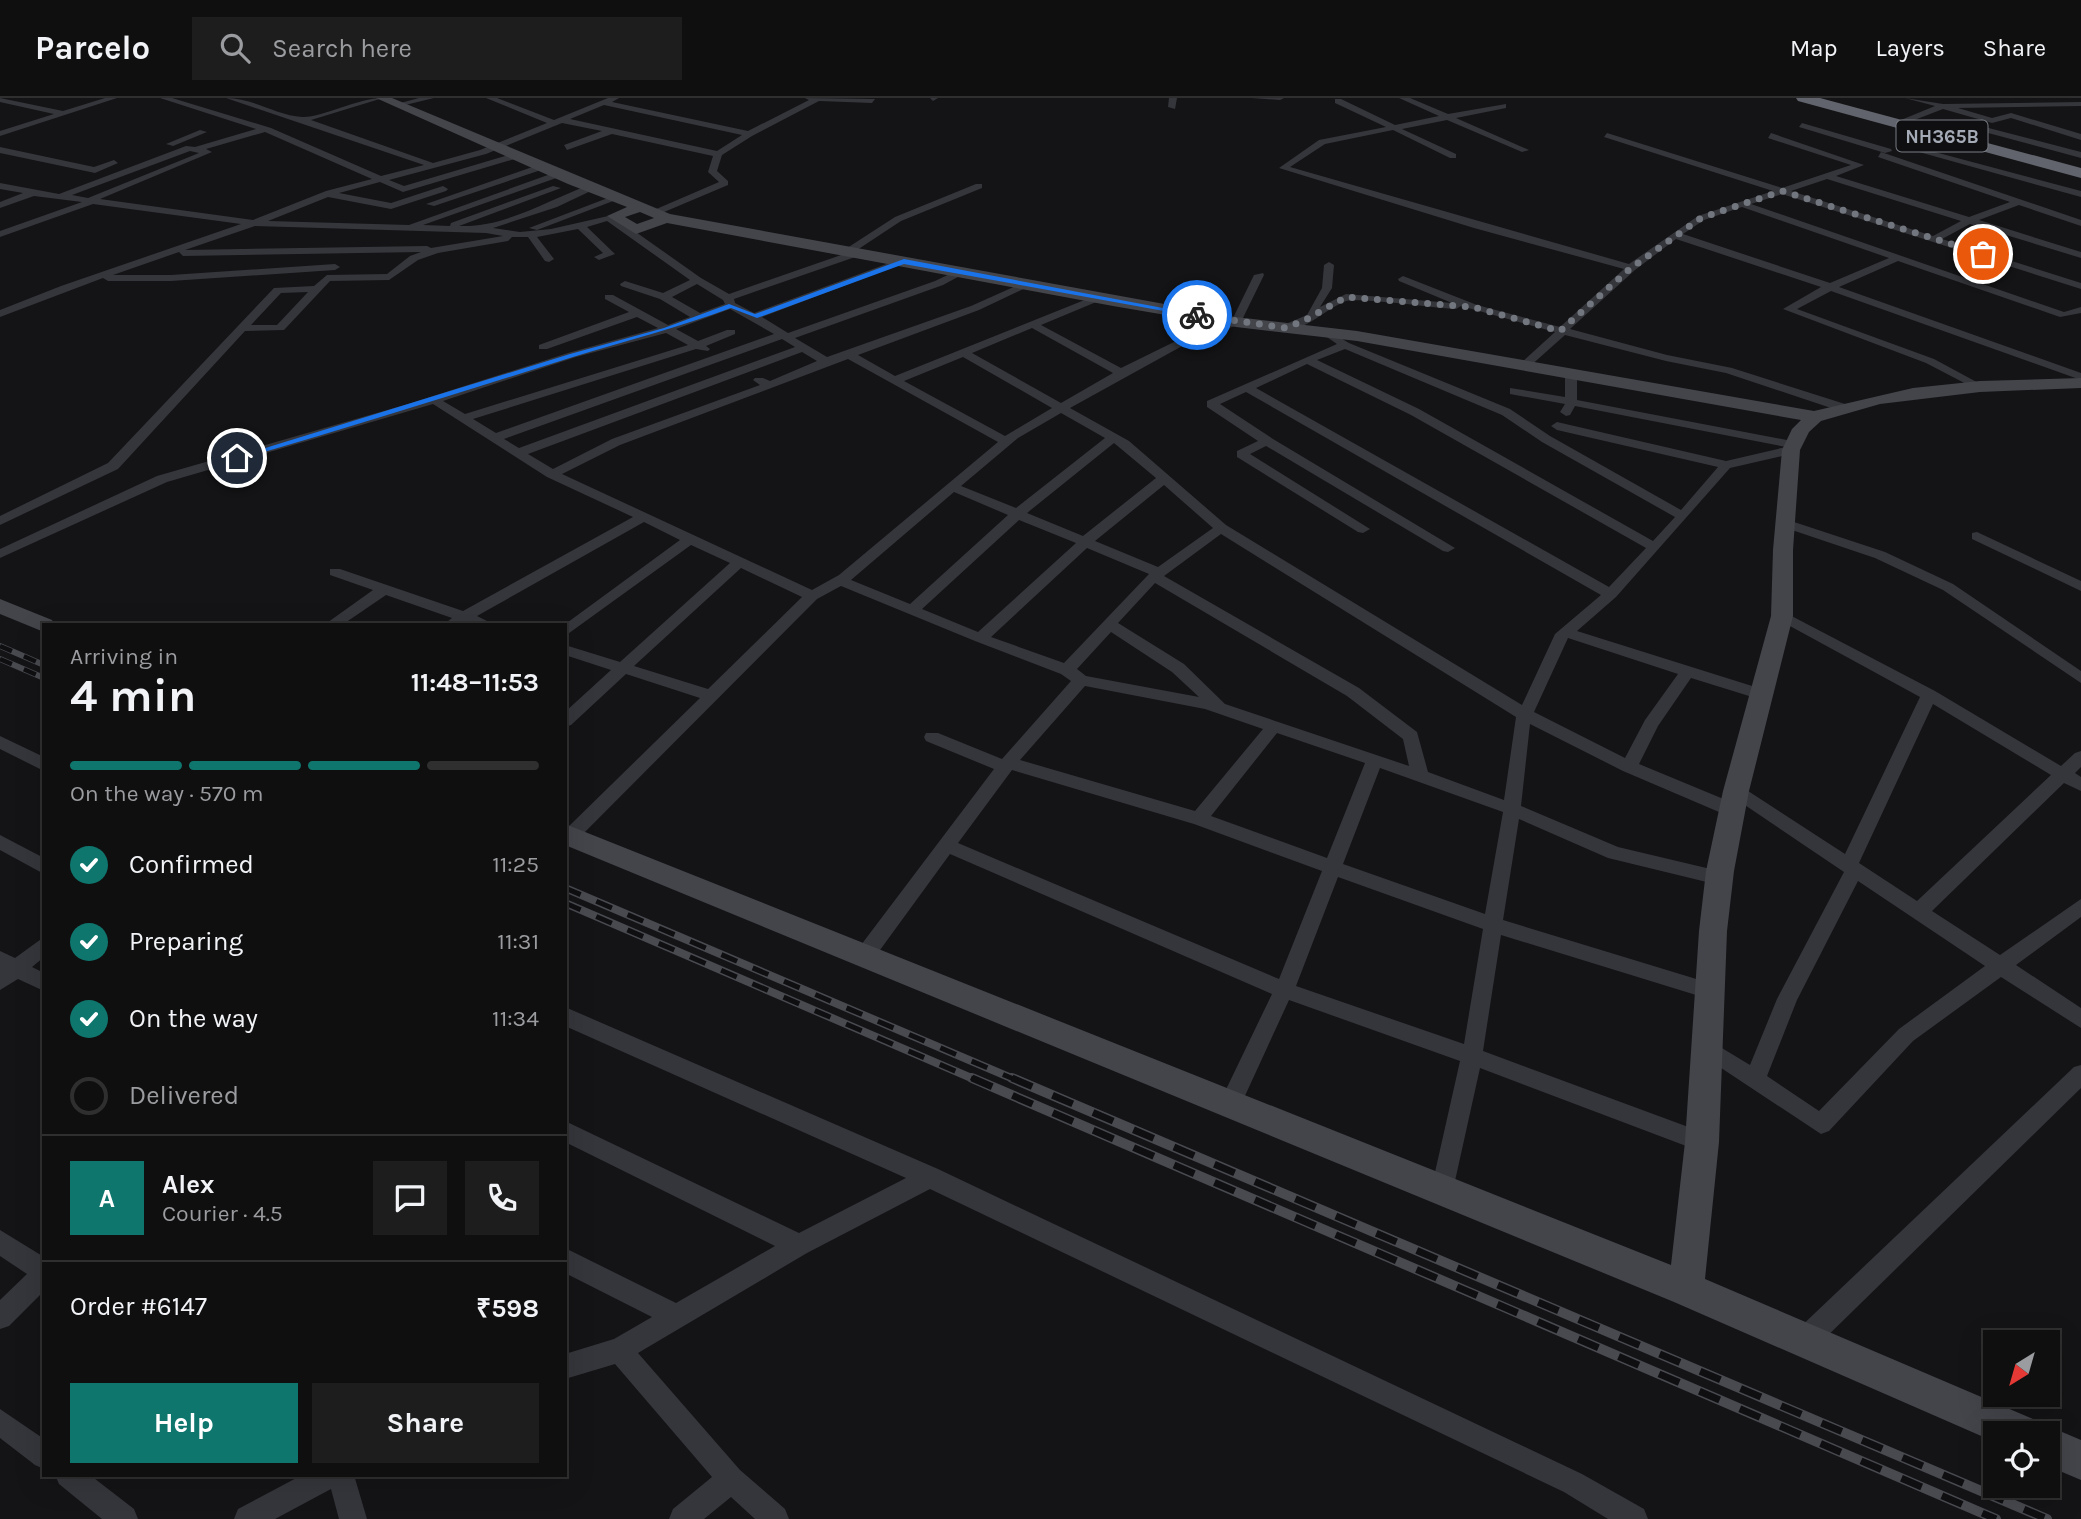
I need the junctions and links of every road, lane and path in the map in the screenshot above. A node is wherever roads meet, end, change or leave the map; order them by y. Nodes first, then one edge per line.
1 (113, 98) edge
2 (164, 98) edge
3 (230, 98) edge
4 (380, 98) edge
5 (430, 98) edge
6 (490, 98) edge
7 (615, 98) edge
8 (795, 98) edge
9 (818, 98) edge
10 (1256, 98) edge
11 (1280, 98) edge
12 (1403, 98) edge
13 (1804, 98) edge
14 (1815, 98) edge
15 (1909, 98) edge
16 (0, 100) edge
17 (872, 101) dead end
18 (1338, 101) dead end
19 (604, 103) junction
20 (2081, 104) edge
21 (397, 105) junction
22 (1503, 106) dead end
23 (1943, 106) junction
24 (63, 114) junction
25 (1442, 117) junction
26 (304, 120) junction
27 (557, 121) junction
28 (1992, 121) junction
29 (1904, 122) junction
30 (1802, 125) dead end
31 (188, 127) dead end
32 (1977, 127) junction
33 (0, 128) edge
34 (1394, 128) junction
35 (266, 129) junction
36 (11, 130) junction
37 (611, 131) junction
38 (203, 132) junction
39 (0, 134) edge
40 (749, 134) junction
41 (1934, 134) junction
42 (1607, 135) dead end
43 (1952, 135) junction
44 (1771, 136) dead end
45 (2081, 137) edge
46 (227, 140) junction
47 (240, 144) dead end
48 (2081, 144) edge
49 (164, 145) dead end
50 (1904, 145) junction
51 (495, 147) junction
52 (567, 147) dead end
53 (196, 149) junction
54 (0, 150) edge
55 (1525, 150) dead end
56 (1885, 153) junction
57 (718, 154) junction
58 (2081, 155) edge
59 (515, 156) junction
60 (1453, 156) dead end
61 (130, 158) dead end
62 (432, 164) junction
63 (537, 165) junction
64 (1859, 165) junction
65 (94, 170) junction
66 (2081, 171) edge
67 (559, 174) junction
68 (1828, 176) junction
69 (70, 179) dead end
70 (376, 179) junction
71 (573, 181) junction
72 (58, 184) dead end
73 (0, 186) edge
74 (979, 186) dead end
75 (592, 187) junction
76 (1782, 191) junction
77 (34, 193) junction
78 (327, 194) junction
79 (2081, 194) edge
80 (59, 197) junction
81 (616, 198) junction
82 (90, 201) junction
83 (2019, 202) junction
84 (1742, 204) junction
85 (0, 205) edge
86 (391, 206) junction
87 (640, 207) junction
88 (419, 209) dead end
89 (661, 215) junction
90 (612, 217) junction
91 (396, 220) dead end
92 (1970, 220) junction
93 (254, 223) junction
94 (2081, 223) edge
95 (580, 226) junction
96 (384, 227) junction
97 (410, 227) junction
98 (441, 230) junction
99 (476, 230) junction
100 (0, 234) edge
101 (531, 235) junction
102 (1675, 235) junction
103 (514, 236) junction
104 (349, 238) junction
105 (1934, 239) junction
106 (449, 248) junction
107 (852, 252) junction
108 (163, 253) junction
109 (2081, 255) edge
110 (600, 257) dead end
111 (1897, 258) junction
112 (549, 259) dead end
113 (904, 261) junction
114 (1329, 265) dead end
115 (335, 267) junction
116 (1631, 268) junction
117 (962, 272) junction
118 (1259, 275) dead end
119 (92, 278) junction
120 (327, 278) junction
121 (1403, 279) dead end
122 (697, 280) junction
123 (625, 284) dead end
124 (1029, 284) junction
125 (2081, 286) edge
126 (1830, 287) junction
127 (317, 289) junction
128 (664, 297) junction
129 (609, 298) dead end
130 (1097, 298) junction
131 (730, 302) junction
132 (1473, 307) junction
133 (2081, 310) edge
134 (638, 313) junction
135 (0, 314) edge
136 (755, 316) junction
137 (699, 317) junction
138 (1307, 319) junction
139 (1236, 322) junction
140 (1032, 324) junction
141 (242, 328) junction
142 (1286, 328) junction
143 (667, 329) junction
144 (1560, 331) junction
145 (732, 332) dead end
146 (1327, 333) junction
147 (784, 337) junction
148 (698, 345) junction
149 (1345, 345) junction
150 (543, 347) dead end
151 (801, 348) junction
152 (963, 352) junction
153 (849, 355) junction
154 (719, 359) junction
155 (1307, 360) junction
156 (826, 361) junction
157 (1524, 366) junction
158 (578, 368) junction
159 (744, 371) junction
160 (1121, 373) junction
161 (1571, 375) junction
162 (2081, 377) edge
163 (895, 380) junction
164 (2081, 383) edge
165 (769, 386) junction
166 (1978, 386) junction
167 (1247, 388) junction
168 (1514, 391) dead end
169 (613, 396) junction
170 (434, 400) junction
171 (1571, 404) junction
172 (1061, 407) junction
173 (1841, 407) junction
174 (1815, 417) junction
175 (464, 418) junction
176 (1557, 426) junction
177 (1113, 437) junction
178 (494, 438) junction
179 (1546, 439) junction
180 (1006, 442) junction
181 (1265, 442) junction
182 (1792, 447) junction
183 (518, 453) junction
184 (1726, 465) junction
185 (552, 474) junction
186 (1165, 477) junction
187 (952, 487) junction
188 (1348, 487) junction
189 (1315, 500) junction
190 (1017, 514) junction
191 (1683, 516) junction
192 (644, 517) junction
193 (0, 521) edge
194 (1785, 523) junction
195 (1221, 528) junction
196 (1363, 529) dead end
197 (1977, 536) dead end
198 (690, 539) junction
199 (1085, 542) junction
200 (1654, 547) junction
201 (1448, 548) dead end
202 (0, 554) edge
203 (738, 562) junction
204 (335, 572) dead end
205 (1158, 575) junction
206 (839, 580) junction
207 (2081, 587) edge
208 (383, 590) junction
209 (1611, 594) junction
210 (812, 597) junction
211 (0, 606) edge
212 (912, 610) junction
213 (1782, 616) junction
214 (456, 621) edge
215 (334, 623) edge
216 (42, 624) edge
217 (1110, 624) junction
218 (567, 630) edge
219 (1565, 632) junction
220 (980, 638) junction
221 (567, 651) edge
222 (624, 669) junction
223 (1688, 671) junction
224 (1074, 675) junction
225 (2081, 678) edge
226 (1762, 695) junction
227 (1930, 695) junction
228 (712, 696) junction
229 (1220, 708) junction
230 (1526, 715) junction
231 (567, 719) edge
232 (1274, 726) junction
233 (932, 737) dead end
234 (0, 742) edge
235 (2081, 757) edge
236 (1375, 760) junction
237 (42, 764) edge
238 (1007, 765) junction
239 (1629, 767) junction
240 (2062, 774) junction
241 (1420, 776) junction
242 (2081, 785) edge
243 (1734, 800) junction
244 (1512, 809) junction
245 (1199, 819) junction
246 (567, 835) edge
247 (0, 842) edge
248 (948, 846) junction
249 (42, 866) edge
250 (1851, 867) junction
251 (1332, 868) junction
252 (1719, 878) junction
253 (2081, 907) edge
254 (1919, 911) junction
255 (1493, 925) junction
256 (42, 946) edge
257 (865, 955) junction
258 (8, 963) edge
259 (1999, 965) junction
260 (0, 982) edge
261 (42, 983) edge
262 (1284, 990) junction
263 (1709, 991) junction
264 (567, 1017) edge
265 (2081, 1019) edge
266 (1707, 1048) junction
267 (1472, 1056) junction
268 (2081, 1074) edge
269 (1755, 1080) junction
270 (1230, 1104) junction
271 (567, 1132) edge
272 (1702, 1142) junction
273 (929, 1177) junction
274 (1442, 1190) junction
275 (0, 1242) edge
276 (799, 1245) junction
277 (567, 1261) edge
278 (42, 1271) edge
279 (42, 1274) edge
280 (1686, 1289) junction
281 (0, 1317) edge
282 (678, 1317) junction
283 (1804, 1341) junction
284 (619, 1350) junction
285 (567, 1366) edge
286 (1990, 1421) edge
287 (0, 1422) edge
288 (2060, 1451) edge
289 (42, 1454) edge
290 (2081, 1460) edge
291 (71, 1477) edge
292 (326, 1477) edge
293 (342, 1477) edge
294 (731, 1479) junction
295 (124, 1519) edge
296 (248, 1519) edge
297 (354, 1519) edge
298 (683, 1519) edge
299 (775, 1519) edge
300 (1634, 1519) edge

1 - 24 street
2 - 35 street
3 - 26 street
4 - 21 street
4 - 26 street
5 - 21 street
6 - 27 street
7 - 19 street
8 - 9 street
9 - 17 street
9 - 40 street
10 - 11 street
12 - 25 street
13 - 41 highway, NH365B
14 - 29 highway, NH365B
15 - 23 street
16 - 24 street
18 - 34 street
19 - 27 street
19 - 40 street
20 - 23 street
21 - 51 street
22 - 25 street
23 - 28 street
23 - 29 street
24 - 36 street
25 - 34 street
25 - 55 street
26 - 35 street
26 - 62 street
27 - 37 street
27 - 51 street
28 - 32 street
28 - 45 street
28 - 48 street
29 - 43 highway, NH365B
30 - 56 street
31 - 38 street
32 - 43 street
32 - 58 street
33 - 36 street
34 - 60 street
34 - 116 street
35 - 46 street
35 - 70 street
36 - 39 street
37 - 52 street
37 - 57 street
38 - 46 street
38 - 49 street
40 - 57 street
41 - 50 street
41 - 66 highway, NH365B
42 - 76 street
43 - 66 highway, NH365B
44 - 64 street
46 - 47 street
46 - 53 street
50 - 56 street
50 - 79 street
51 - 59 street
51 - 62 street
53 - 80 street
53 - 82 street
54 - 65 street
56 - 64 street
56 - 83 street
57 - 89 street
59 - 63 street
59 - 70 street
61 - 65 street
62 - 70 street
63 - 67 street
63 - 86 street
63 - 88 street
64 - 68 street
65 - 69 street
67 - 71 street
67 - 97 street
68 - 76 street
68 - 92 street
70 - 78 street
71 - 75 street
71 - 98 street
72 - 77 street
73 - 77 street
74 - 107 street
75 - 81 street
75 - 99 street
76 - 84 street
76 - 105 street
77 - 80 street
77 - 85 street
78 - 86 street
78 - 93 street
80 - 82 street
81 - 87 street
81 - 103 street
82 - 93 street
82 - 100 street
83 - 92 street
83 - 94 street
84 - 102 street
84 - 111 street
86 - 104 street
87 - 89 street
87 - 90 street
89 - 90 street
89 - 107 street
90 - 95 street
90 - 122 street
91 - 96 street
92 - 105 street
92 - 109 street
93 - 104 street
93 - 108 street
95 - 101 street
95 - 110 street
96 - 97 street
96 - 104 street
97 - 98 street
98 - 99 street
99 - 103 street
101 - 103 street
101 - 112 street
102 - 116 street
102 - 126 street
103 - 106 street
104 - 106 street
104 - 108 street
104 - 115 street
105 - 125 street
106 - 120 street
107 - 113 street
107 - 131 street
108 - 119 street
111 - 126 street
111 - 133 street
113 - 117 street
113 - 136 street
114 - 138 street
115 - 119 street
115 - 120 street
116 - 144 street
117 - 124 street
117 - 147 street
118 - 139 street
119 - 135 street
120 - 127 street
121 - 132 street
122 - 128 street
122 - 131 street
123 - 128 street
124 - 130 street
124 - 153 street
126 - 162 street
126 - 166 street
127 - 141 street
127 - 141 street
128 - 137 street
129 - 134 street
130 - 139 street
130 - 140 street
131 - 136 street
131 - 137 street
132 - 138 street
132 - 144 street
134 - 143 street
134 - 150 street
136 - 147 street
137 - 143 street
138 - 142 street
139 - 142 street
139 - 160 street
140 - 152 street
140 - 160 street
141 - 193 street
142 - 146 street
143 - 148 street
143 - 158 street
144 - 157 street
144 - 173 street
145 - 148 street
146 - 149 street
146 - 157 street
147 - 151 street
147 - 154 street
148 - 154 street
148 - 158 street
149 - 155 street
149 - 179 street
151 - 156 street
151 - 159 street
152 - 163 street
152 - 172 street
153 - 156 street
153 - 163 street
154 - 159 street
154 - 169 street
155 - 167 street
155 - 200 street
156 - 165 street
157 - 161 street
158 - 169 street
158 - 170 street
158 - 175 street
159 - 165 street
159 - 183 street
160 - 172 street
161 - 171 street
161 - 174 street
163 - 180 street
164 - 166 street
165 - 185 street
166 - 173 street
167 - 181 street
167 - 209 street
168 - 171 street
169 - 178 street
170 - 175 street
170 - 202 street
171 - 176 street
171 - 182 street
172 - 177 street
172 - 180 street
173 - 174 street
174 - 182 street
175 - 178 street
176 - 179 street
176 - 184 street
177 - 186 street
177 - 190 street
178 - 183 street
179 - 191 street
180 - 187 street
181 - 188 street
181 - 189 street
182 - 184 street
182 - 194 street
183 - 185 street
184 - 191 street
185 - 192 street
186 - 195 street
186 - 199 street
187 - 190 street
187 - 206 street
188 - 189 street
188 - 201 street
189 - 196 street
190 - 199 street
190 - 212 street
191 - 200 street
192 - 198 street
192 - 214 street
194 - 213 street
194 - 225 street
195 - 205 street
195 - 230 street
197 - 207 street
198 - 203 street
198 - 218 street
199 - 205 street
199 - 220 street
200 - 209 street
203 - 210 street
203 - 222 street
204 - 208 street
205 - 217 street
205 - 241 street
206 - 210 street
206 - 212 street
208 - 214 street
208 - 215 street
209 - 219 street
210 - 228 street
211 - 216 street
212 - 220 street
213 - 226 street
213 - 227 street
217 - 224 street
217 - 229 street
219 - 223 street
219 - 230 street
220 - 224 street
221 - 222 street
222 - 228 street
222 - 231 street
223 - 226 street
223 - 239 street
224 - 229 street
224 - 238 street
226 - 243 street
227 - 240 street
227 - 250 street
228 - 246 street
229 - 232 street
230 - 239 street
230 - 244 street
232 - 236 street
232 - 245 street
233 - 238 street
234 - 237 street
235 - 240 street
236 - 241 street
236 - 251 street
238 - 245 street
238 - 248 street
239 - 243 street
240 - 242 street
240 - 254 street
241 - 244 street
243 - 250 street
243 - 252 street
244 - 252 street
244 - 255 street
245 - 251 street
246 - 257 street
247 - 249 street
248 - 257 street
248 - 262 street
250 - 254 street
250 - 269 street
251 - 255 street
251 - 262 street
252 - 263 street
253 - 259 street
254 - 259 street
255 - 263 street
255 - 267 street
256 - 258 street
257 - 270 street
258 - 260 street
258 - 261 street
259 - 265 street
259 - 269 street
262 - 267 street
262 - 270 street
263 - 266 street
264 - 273 street
266 - 269 street
266 - 272 street
267 - 272 street
267 - 274 street
268 - 283 street
270 - 274 street
271 - 276 street
272 - 280 street
273 - 276 street
273 - 300 street
274 - 280 street
275 - 278 street
276 - 282 street
277 - 282 street
279 - 281 street
280 - 283 street
282 - 284 street
283 - 286 street
284 - 285 street
284 - 294 street
287 - 289 street
288 - 290 street
291 - 295 street
292 - 296 street
293 - 297 street
294 - 298 street
294 - 299 street

